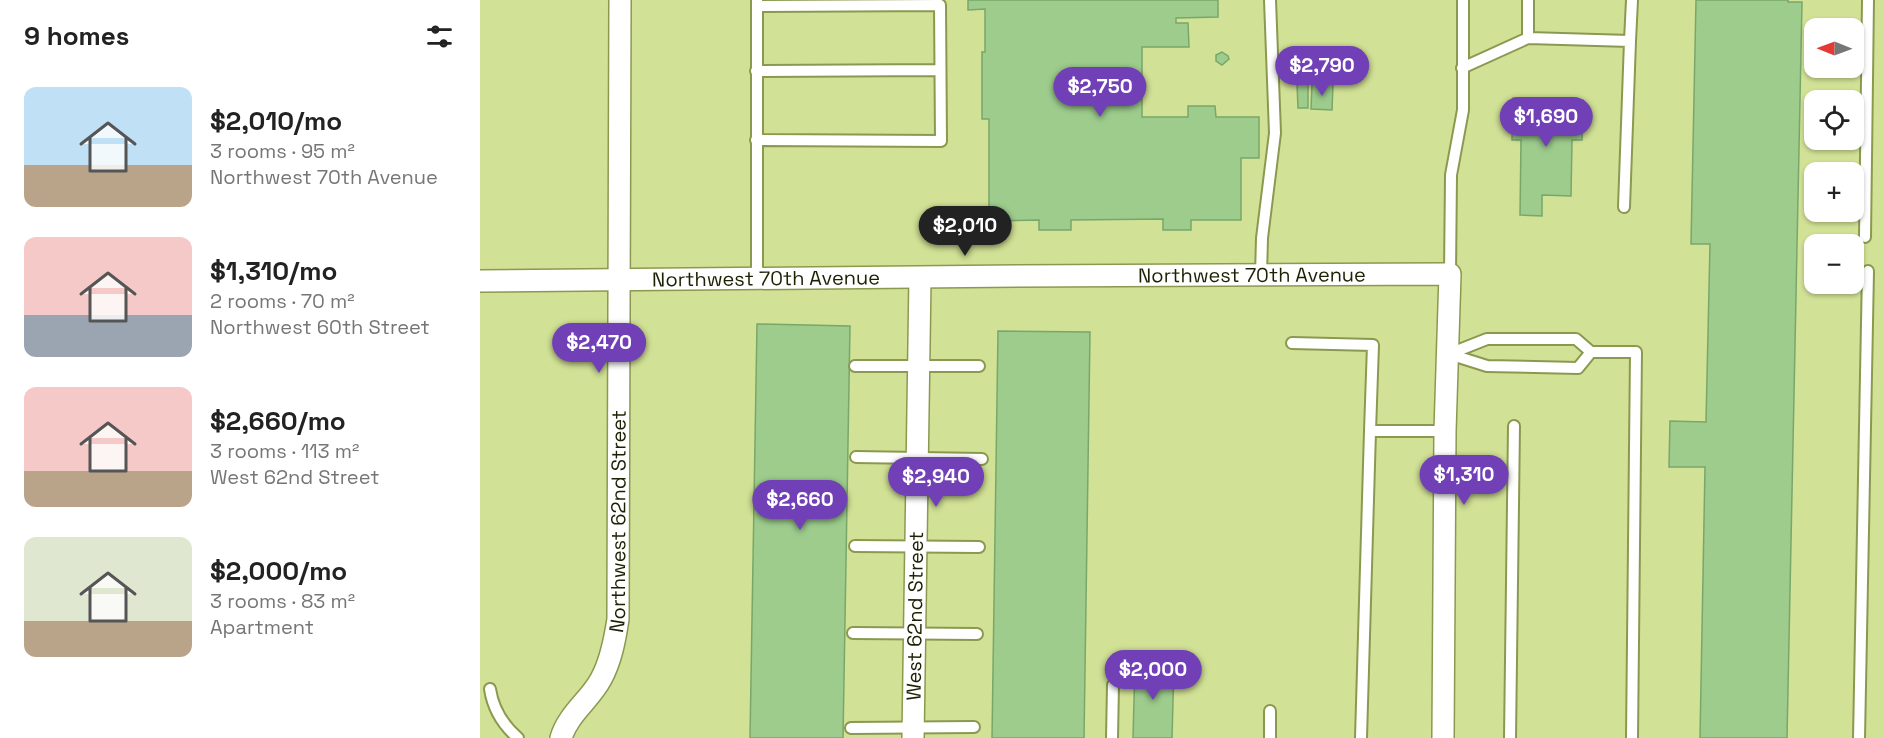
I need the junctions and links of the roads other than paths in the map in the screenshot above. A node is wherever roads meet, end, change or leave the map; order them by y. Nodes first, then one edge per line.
1 (620, 0) edge
2 (1270, 0) edge
3 (1463, 0) edge
4 (1528, 0) edge
5 (1632, 0) edge
6 (1868, 0) edge
7 (757, 3) edge
8 (1528, 38) junction
9 (1630, 40) junction
10 (1462, 68) junction
11 (940, 70) junction
12 (756, 71) junction
13 (756, 140) junction
14 (1624, 207) dead end
15 (1865, 237) dead end
16 (1868, 271) dead end
17 (1261, 274) junction
18 (1450, 274) junction
19 (920, 278) junction
20 (618, 279) junction
21 (757, 279) junction
22 (480, 281) edge
23 (1292, 343) dead end
24 (1591, 351) junction
25 (1449, 354) junction
26 (855, 366) dead end
27 (919, 366) junction
28 (979, 366) dead end
29 (1514, 426) dead end
30 (1370, 431) junction
31 (1445, 431) junction
32 (856, 457) dead end
33 (918, 458) junction
34 (982, 459) dead end
35 (855, 546) dead end
36 (916, 547) junction
37 (979, 548) dead end
38 (853, 633) dead end
39 (915, 633) junction
40 (977, 634) dead end
41 (1113, 685) dead end
42 (490, 689) dead end
43 (1270, 711) dead end
44 (974, 727) dead end
45 (851, 728) dead end
46 (914, 733) edge
47 (518, 738) edge
48 (561, 738) edge
49 (1112, 738) edge
50 (1270, 738) edge
51 (1361, 738) edge
52 (1443, 738) edge
53 (1510, 738) edge
54 (1632, 738) edge
55 (1859, 738) edge

1 - 20 street, Northwest 62nd Street
2 - 17 lane
3 - 10 lane
4 - 8 lane
5 - 9 lane
6 - 15 lane
7 - 11 lane
7 - 12 lane
8 - 9 lane
8 - 10 lane
9 - 14 lane
10 - 18 lane
11 - 12 lane
11 - 13 lane
12 - 13 lane
13 - 21 lane
16 - 55 lane
17 - 18 street, Northwest 70th Avenue
17 - 19 street, Northwest 70th Avenue
18 - 25 street
19 - 21 street, Northwest 70th Avenue
19 - 27 street, West 62nd Street
20 - 21 street, Northwest 70th Avenue
20 - 22 street, Northwest 70th Avenue
20 - 48 street, Northwest 62nd Street
23 - 30 lane
24 - 25 lane
24 - 25 lane
24 - 54 lane
25 - 31 street
26 - 27 lane
27 - 28 lane
27 - 33 street, West 62nd Street
29 - 53 lane
30 - 31 lane
30 - 51 lane
31 - 52 street
32 - 33 lane
33 - 34 lane
33 - 36 street, West 62nd Street
35 - 36 lane
36 - 37 lane
36 - 39 street, West 62nd Street
38 - 39 lane
39 - 40 lane
39 - 46 street, West 62nd Street
41 - 49 lane
42 - 47 lane
43 - 50 lane
44 - 46 lane
45 - 46 lane

